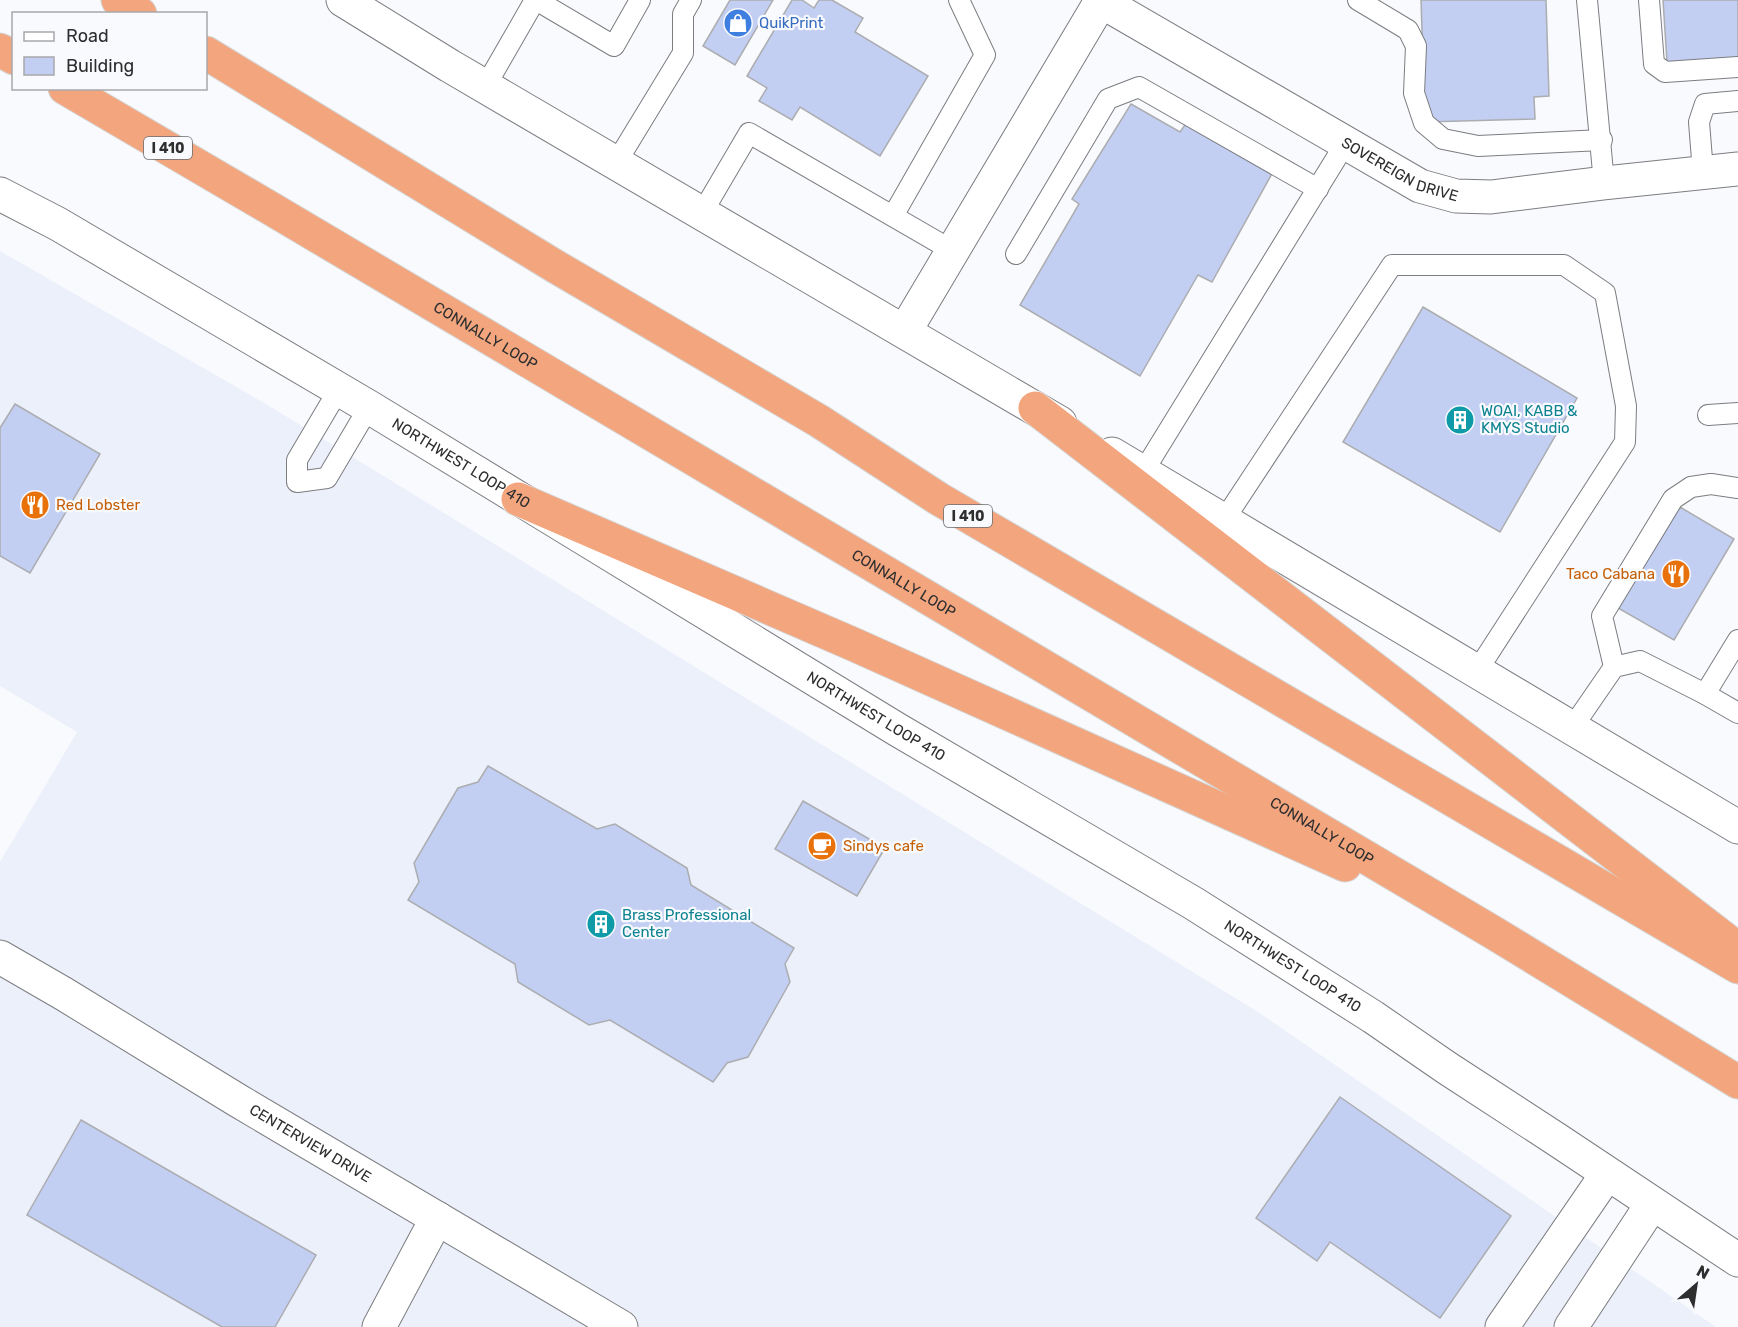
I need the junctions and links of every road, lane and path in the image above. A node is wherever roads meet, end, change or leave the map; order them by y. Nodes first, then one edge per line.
1 (118, 0) edge
2 (343, 0) edge
3 (535, 0) edge
4 (640, 0) edge
5 (691, 0) edge
6 (959, 0) edge
7 (1100, 0) edge
8 (1358, 0) edge
9 (1587, 0) edge
10 (1649, 0) edge
11 (137, 12) edge
12 (207, 54) edge
13 (1738, 67) edge
14 (484, 87) junction
15 (68, 90) edge
16 (1738, 101) edge
17 (1602, 140) junction
18 (1345, 144) junction
19 (616, 163) junction
20 (1738, 170) edge
21 (1702, 172) junction
22 (1604, 183) junction
23 (1318, 189) junction
24 (0, 194) edge
25 (702, 213) junction
26 (893, 216) junction
27 (953, 251) junction
28 (1016, 254) dead end
29 (905, 332) junction
30 (339, 389) junction
31 (369, 407) junction
32 (1035, 408) junction
33 (1738, 413) edge
34 (1708, 415) dead end
35 (1143, 472) junction
36 (1738, 488) edge
37 (519, 499) junction
38 (1224, 520) junction
39 (1738, 640) edge
40 (1614, 667) junction
41 (1477, 671) junction
42 (1705, 694) junction
43 (1738, 713) edge
44 (1572, 728) junction
45 (1738, 827) edge
46 (1494, 933) junction
47 (1738, 949) edge
48 (0, 957) edge
49 (1738, 967) edge
50 (1738, 1082) edge
51 (1607, 1174) junction
52 (1652, 1204) junction
53 (437, 1218) junction
54 (1738, 1260) edge
55 (379, 1327) edge
56 (621, 1327) edge
57 (1502, 1327) edge
58 (1571, 1327) edge

1 - 11 highway
2 - 14 main road
3 - 4 lane
3 - 14 lane
5 - 19 lane
6 - 26 lane
7 - 18 main road, SOVEREIGN DRIVE
7 - 27 main road, SOVEREIGN DRIVE
8 - 17 lane
9 - 17 lane
10 - 13 lane
12 - 49 highway, I 410
14 - 19 main road
15 - 46 highway, CONNALLY LOOP / I 410
16 - 21 lane
17 - 22 lane
18 - 22 main road, SOVEREIGN DRIVE
18 - 23 lane
19 - 25 main road
20 - 21 main road, SOVEREIGN DRIVE
21 - 22 main road, SOVEREIGN DRIVE
23 - 28 lane
23 - 35 lane
24 - 30 main road, NORTHWEST LOOP 410
25 - 26 lane
25 - 29 main road
26 - 27 lane
27 - 29 main road, SOVEREIGN DRIVE
29 - 32 main road
30 - 31 main road, NORTHWEST LOOP 410
30 - 31 lane
31 - 37 main road, NORTHWEST LOOP 410
32 - 35 main road
32 - 47 highway
33 - 34 lane
35 - 38 main road
36 - 40 lane
37 - 46 highway
37 - 51 main road, NORTHWEST LOOP 410
38 - 41 main road
38 - 41 lane
39 - 42 lane
40 - 42 lane
40 - 44 lane
41 - 44 main road
42 - 43 lane
44 - 45 main road
46 - 50 highway, CONNALLY LOOP / I 410
48 - 53 main road, CENTERVIEW DRIVE
51 - 52 main road, NORTHWEST LOOP 410
51 - 57 main road
52 - 54 main road, NORTHWEST LOOP 410
52 - 58 main road
53 - 55 main road
53 - 56 main road, CENTERVIEW DRIVE

